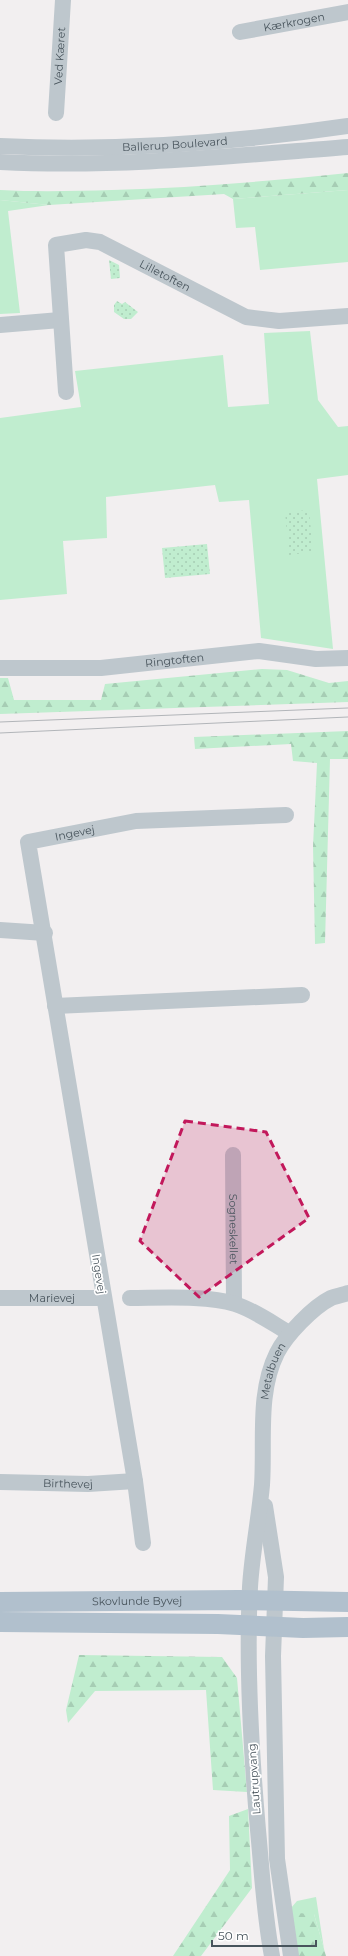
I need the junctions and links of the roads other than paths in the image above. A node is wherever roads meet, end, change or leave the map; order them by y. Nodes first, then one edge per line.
1 (63, 0) edge
2 (348, 12) edge
3 (240, 32) dead end
4 (56, 113) dead end
5 (348, 126) edge
6 (0, 146) edge
7 (348, 148) edge
8 (0, 162) edge
9 (348, 316) edge
10 (60, 320) junction
11 (0, 325) edge
12 (66, 392) dead end
13 (348, 658) edge
14 (0, 668) edge
15 (286, 815) dead end
16 (0, 930) edge
17 (45, 933) junction
18 (302, 995) dead end
19 (54, 1006) junction
20 (233, 1155) dead end
21 (348, 1293) edge
22 (0, 1298) edge
23 (104, 1298) junction
24 (130, 1298) dead end
25 (234, 1303) junction
26 (289, 1333) junction
27 (135, 1481) junction
28 (0, 1482) edge
29 (262, 1485) junction
30 (143, 1543) dead end
31 (250, 1600) junction
32 (275, 1601) junction
33 (0, 1602) edge
34 (348, 1602) edge
35 (0, 1622) edge
36 (249, 1625) junction
37 (273, 1627) junction
38 (348, 1627) edge
39 (272, 1956) edge
40 (291, 1956) edge

1 - 4 street, Ved Kæret
2 - 3 street, Kærkrogen
5 - 6 street, Ballerup Boulevard
7 - 8 street, Ballerup Boulevard
9 - 10 street, Lilletoften
10 - 11 street
10 - 12 street, Lilletoften
13 - 14 street, Ringtoften
15 - 17 street, Ingevej
16 - 17 street
17 - 19 street, Ingevej
18 - 19 street
19 - 23 street, Ingevej
20 - 25 street, Sogneskellet
21 - 26 street, Metalbuen
22 - 23 street, Marievej
23 - 27 street, Ingevej
24 - 25 street
25 - 26 street
26 - 29 street, Metalbuen
27 - 28 street, Birthevej
27 - 30 street, Ingevej
29 - 31 street, Metalbuen
29 - 32 street, Metalbuen
31 - 32 main road, Skovlunde Byvej
31 - 33 main road, Skovlunde Byvej
31 - 36 street, Lautrupvang
32 - 34 main road, Skovlunde Byvej
32 - 37 street, Metalbuen
35 - 36 main road, Skovlunde Byvej
36 - 37 main road, Skovlunde Byvej
36 - 39 street, Lautrupvang
37 - 38 main road, Skovlunde Byvej
37 - 40 street, Lautrupvang

